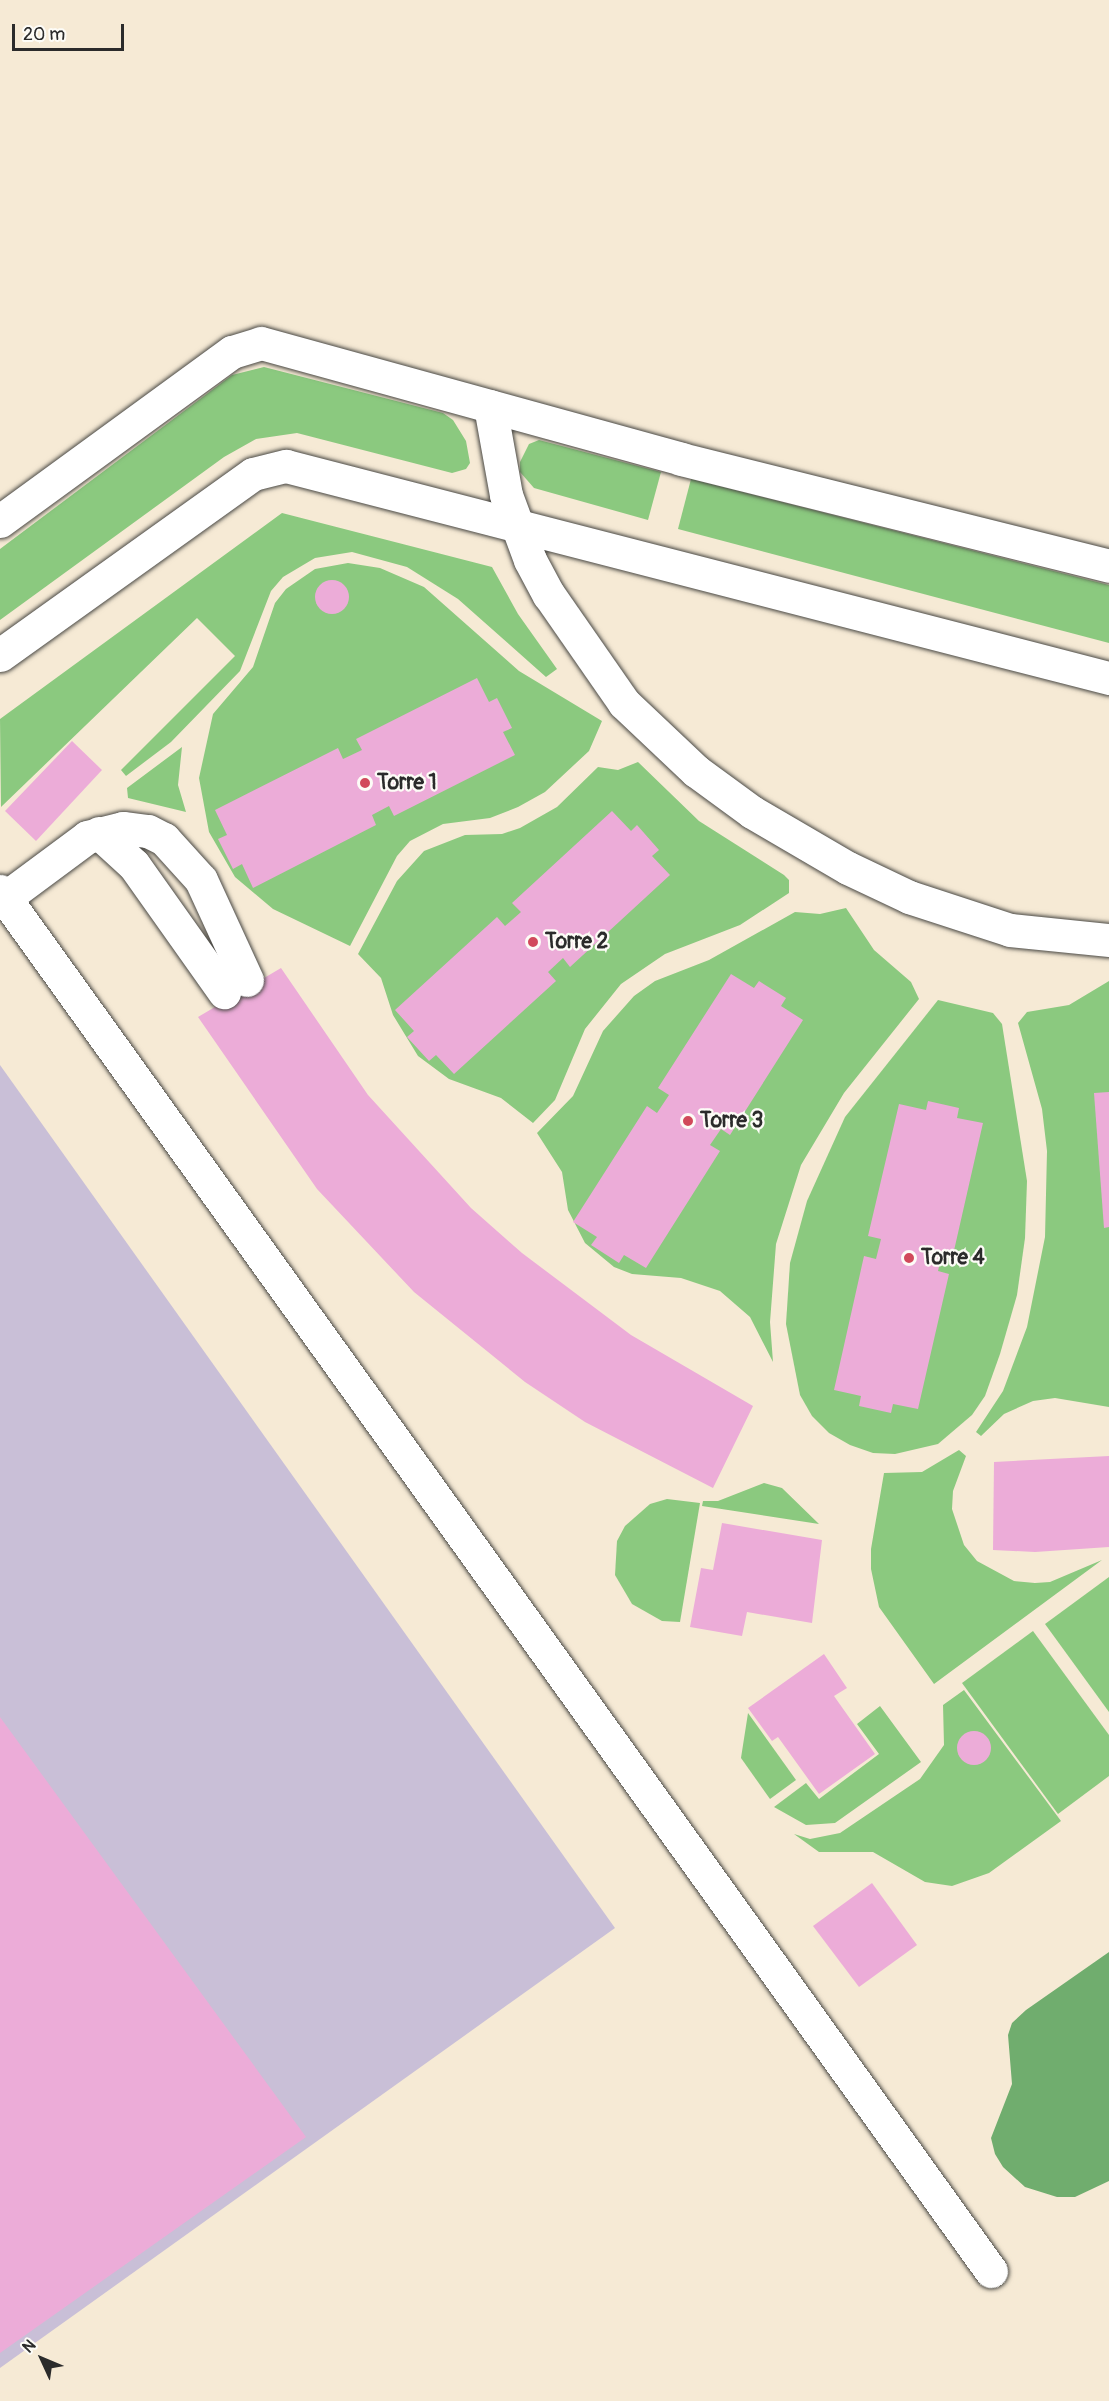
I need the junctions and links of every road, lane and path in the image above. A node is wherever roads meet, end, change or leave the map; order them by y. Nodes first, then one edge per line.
1 (490, 406) junction
2 (0, 521) edge
3 (515, 523) junction
4 (1109, 566) edge
5 (0, 655) edge
6 (1109, 678) edge
7 (99, 832) junction
8 (2, 895) edge
9 (1109, 940) edge
10 (991, 2271) dead end

1 - 2 street
1 - 3 street
1 - 4 street
3 - 5 street
3 - 6 street
3 - 9 street
7 - 7 street
7 - 8 street
8 - 10 street

